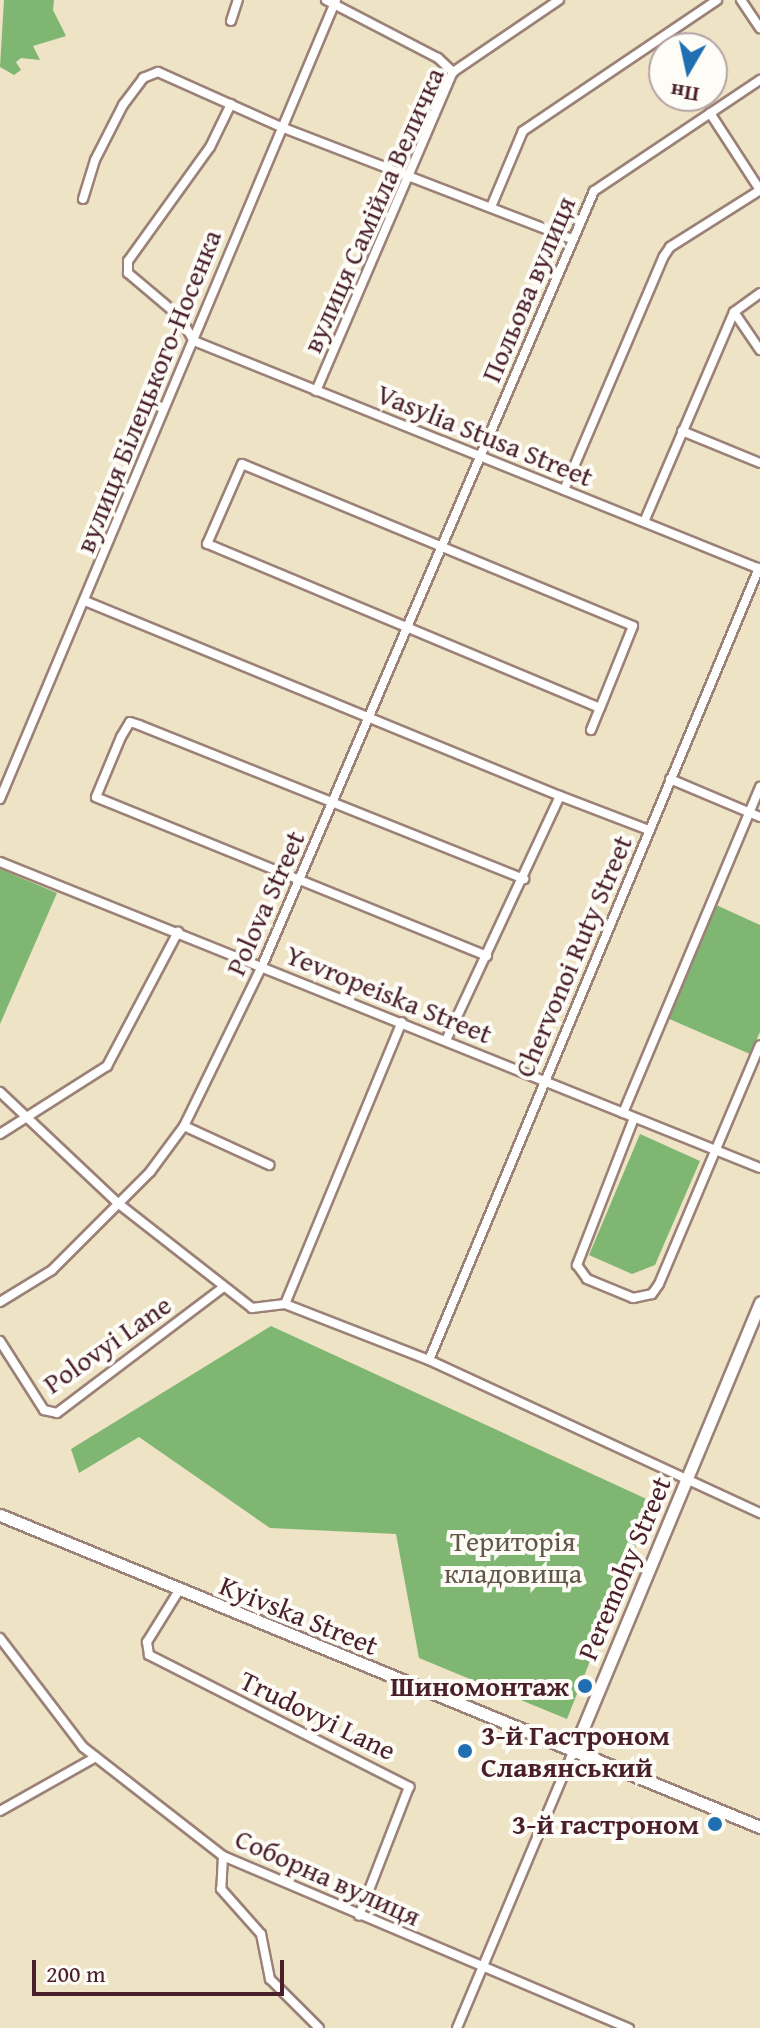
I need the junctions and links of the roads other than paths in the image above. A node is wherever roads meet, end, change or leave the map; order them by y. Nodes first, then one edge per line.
1 (238, 0) edge
2 (559, 0) edge
3 (717, 0) edge
4 (741, 0) edge
5 (332, 1) edge
6 (231, 21) dead end
7 (760, 28) edge
8 (453, 72) junction
9 (760, 80) edge
10 (231, 104) junction
11 (710, 113) junction
12 (281, 127) junction
13 (408, 174) junction
14 (760, 190) edge
15 (83, 199) dead end
16 (491, 207) junction
17 (572, 239) junction
18 (760, 293) edge
19 (734, 312) junction
20 (194, 341) junction
21 (760, 350) edge
22 (316, 391) junction
23 (682, 431) junction
24 (481, 457) junction
25 (760, 463) edge
26 (564, 490) junction
27 (644, 522) junction
28 (442, 544) junction
29 (760, 569) edge
30 (85, 601) junction
31 (407, 629) junction
32 (600, 708) junction
33 (370, 719) junction
34 (591, 730) dead end
35 (670, 779) junction
36 (760, 787) edge
37 (560, 796) junction
38 (0, 799) edge
39 (333, 803) junction
40 (750, 812) junction
41 (760, 817) edge
42 (649, 830) junction
43 (0, 862) edge
44 (524, 879) junction
45 (299, 880) junction
46 (178, 932) junction
47 (487, 956) junction
48 (262, 966) junction
49 (402, 1022) junction
50 (446, 1040) junction
51 (760, 1045) edge
52 (545, 1082) junction
53 (0, 1092) edge
54 (623, 1113) junction
55 (634, 1118) junction
56 (27, 1119) junction
57 (184, 1126) junction
58 (0, 1134) edge
59 (716, 1151) junction
60 (269, 1165) dead end
61 (760, 1168) edge
62 (119, 1204) junction
63 (222, 1288) junction
64 (0, 1302) edge
65 (760, 1302) edge
66 (285, 1304) junction
67 (755, 1329) edge
68 (0, 1341) edge
69 (429, 1360) junction
70 (687, 1481) junction
71 (760, 1513) edge
72 (0, 1515) edge
73 (178, 1592) junction
74 (0, 1638) edge
75 (573, 1752) junction
76 (96, 1757) junction
77 (0, 1811) edge
78 (760, 1827) edge
79 (223, 1856) junction
80 (359, 1916) junction
81 (482, 1969) junction
82 (613, 2025) edge
83 (319, 2028) edge
84 (457, 2028) edge
85 (629, 2028) edge

1 - 6 street
2 - 8 street, вулиця Самійла Величка
3 - 16 street
4 - 7 street
5 - 8 street
5 - 12 street, вулиця Білецького-Носенка
8 - 13 street, вулиця Самійла Величка
9 - 11 street, Польова вулиця
10 - 12 street
10 - 15 street
10 - 20 street
11 - 14 street
11 - 17 street, Польова вулиця
12 - 13 street
12 - 20 street, вулиця Білецького-Носенка
13 - 16 street
13 - 22 street, вулиця Самійла Величка
14 - 26 street
16 - 17 street
17 - 24 street, Польова вулиця
18 - 19 street
19 - 21 street
19 - 23 street
20 - 22 street, Vasylia Stusa Street
20 - 30 street, вулиця Білецького-Носенка
22 - 24 street, Vasylia Stusa Street
23 - 25 street
23 - 27 street
24 - 26 street, Vasylia Stusa Street
24 - 28 street, Polova Street
26 - 27 street, Vasylia Stusa Street
27 - 29 street, Vasylia Stusa Street
28 - 31 street, Polova Street
28 - 31 street
28 - 32 street
29 - 35 street, Chervonoi Ruty Street
30 - 33 street
30 - 38 street, вулиця Білецького-Носенка
31 - 32 street
31 - 33 street, Polova Street
32 - 34 street
33 - 37 street
33 - 39 street, Polova Street
35 - 40 street
35 - 42 street, Chervonoi Ruty Street
36 - 40 street
37 - 42 street
37 - 44 street
39 - 44 street
39 - 45 street, Polova Street
39 - 45 street
40 - 41 street
40 - 54 street
42 - 52 street, Chervonoi Ruty Street
43 - 46 street, Yevropeiska Street
44 - 47 street
45 - 47 street
45 - 48 street, Polova Street
46 - 48 street, Yevropeiska Street
46 - 56 street
47 - 50 street
48 - 49 street, Yevropeiska Street
48 - 57 street, Polova Street
49 - 50 street, Yevropeiska Street
49 - 66 street
50 - 52 street, Yevropeiska Street
51 - 59 street
52 - 54 street, Yevropeiska Street
52 - 69 street, Chervonoi Ruty Street
53 - 56 street
54 - 55 street, Yevropeiska Street
55 - 59 street, Yevropeiska Street
55 - 59 street
56 - 58 street
56 - 62 street
57 - 60 street
57 - 62 street, Polova Street
59 - 61 street, Yevropeiska Street
62 - 63 street
62 - 64 street, Polova Street
63 - 66 street
63 - 68 street, Polovyi Lane
65 - 67 street, Peremohy Street
66 - 69 street
67 - 70 street, Peremohy Street
69 - 70 street
70 - 71 street
70 - 75 street, Peremohy Street
72 - 73 street, Kyivska Street
73 - 75 street, Kyivska Street
73 - 80 street, Trudovyi Lane
74 - 76 street, Соборна вулиця
75 - 78 street, Kyivska Street
75 - 81 street, Peremohy Street
76 - 77 street
76 - 79 street, Соборна вулиця
79 - 80 street, Соборна вулиця
79 - 83 street
80 - 81 street, Соборна вулиця
81 - 82 street, Соборна вулиця
81 - 84 street, Peremohy Street
82 - 85 street, Соборна вулиця

